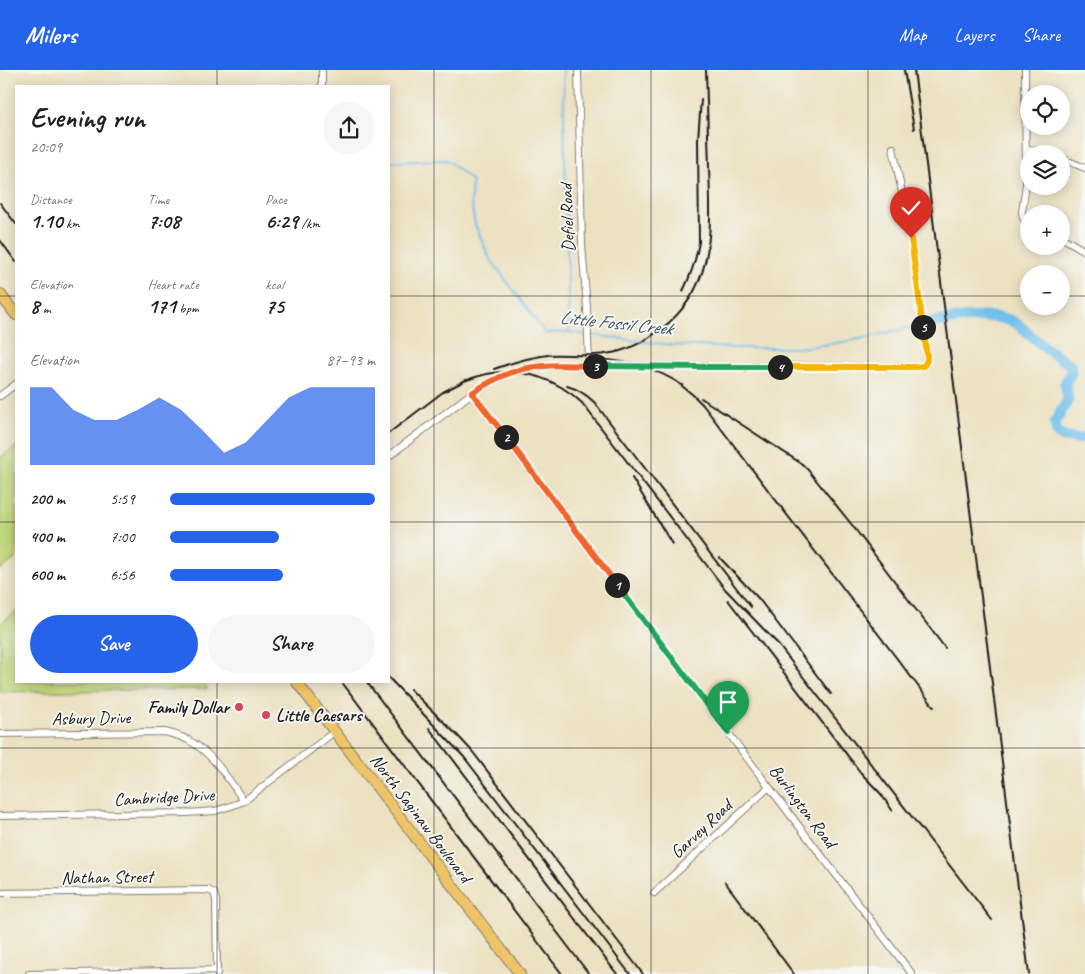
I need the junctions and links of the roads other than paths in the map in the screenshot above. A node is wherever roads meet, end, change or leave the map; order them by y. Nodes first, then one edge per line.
1 (322, 70) edge
2 (578, 70) edge
3 (1025, 70) edge
4 (322, 85) edge
5 (1026, 145) edge
6 (893, 148) dead end
7 (1070, 162) edge
8 (1085, 168) edge
9 (1070, 242) edge
10 (1085, 250) edge
11 (0, 294) edge
12 (15, 314) edge
13 (589, 366) junction
14 (15, 385) edge
15 (472, 393) junction
16 (0, 396) edge
17 (390, 455) edge
18 (297, 683) edge
19 (334, 732) junction
20 (0, 734) edge
21 (770, 787) junction
22 (244, 801) junction
23 (0, 816) edge
24 (0, 893) edge
25 (654, 894) dead end
26 (217, 972) edge
27 (29, 974) edge
28 (520, 974) edge
29 (912, 974) edge

1 - 4 street
2 - 13 street, Defiel Road
3 - 5 street
6 - 13 street
7 - 8 street
9 - 10 street
11 - 12 main road
13 - 15 street
14 - 16 street
15 - 17 street
15 - 21 street, Burlington Road
18 - 19 main road, North Saginaw Boulevard
19 - 22 street, Cambridge Drive
19 - 28 main road, North Saginaw Boulevard
20 - 22 street, Asbury Drive
21 - 25 street, Garvey Road
21 - 29 street, Burlington Road
22 - 23 street, Cambridge Drive
24 - 26 street, Nathan Street
26 - 27 street

